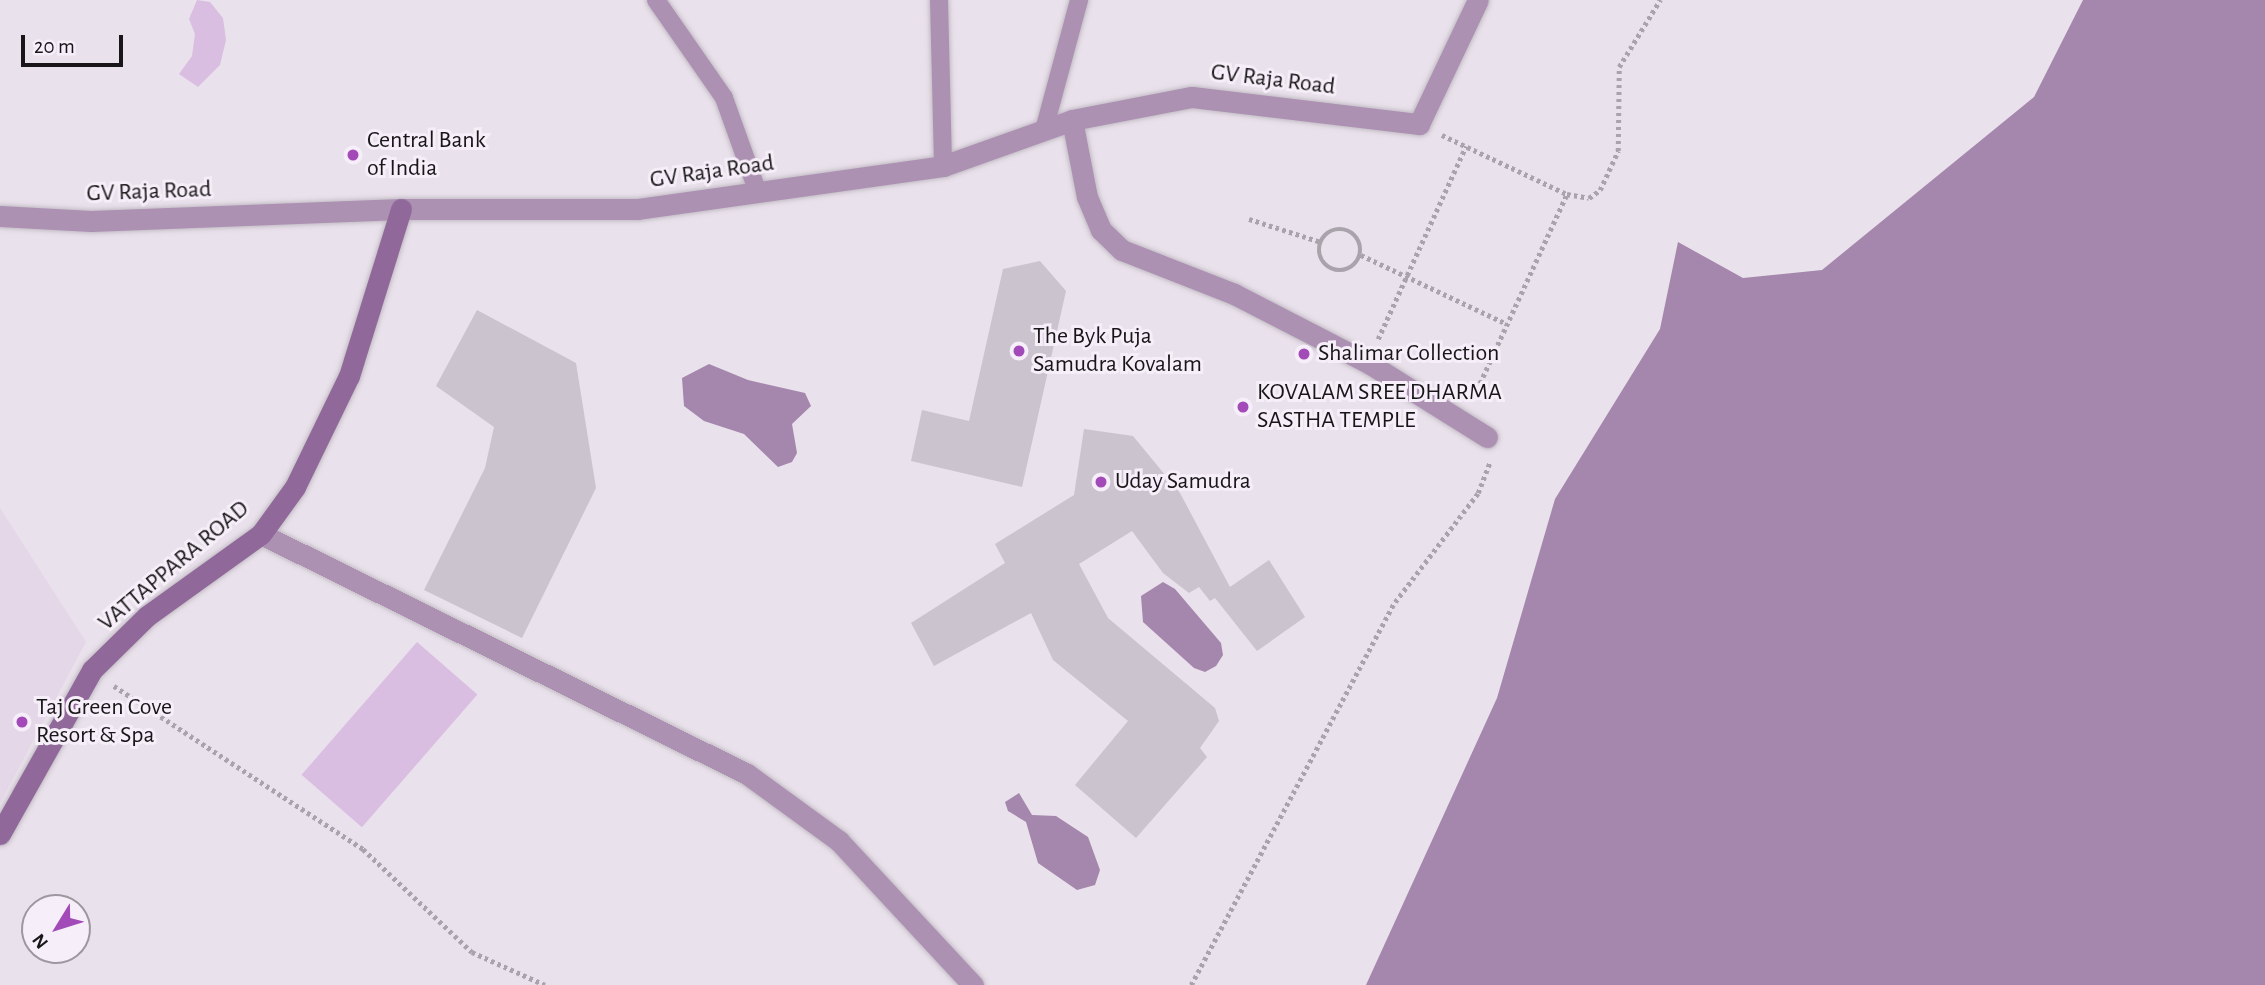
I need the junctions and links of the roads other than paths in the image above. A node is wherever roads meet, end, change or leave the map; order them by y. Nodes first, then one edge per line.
1 (656, 0) edge
2 (939, 0) edge
3 (1079, 0) edge
4 (1478, 0) edge
5 (1072, 120) junction
6 (1044, 130) junction
7 (943, 166) junction
8 (758, 192) junction
9 (401, 209) junction
10 (0, 216) edge
11 (1487, 437) road end
12 (261, 534) junction
13 (0, 834) edge
14 (973, 985) edge

1 - 8 lane
2 - 7 lane
3 - 6 lane
4 - 5 street, GV Raja Road
5 - 6 street, GV Raja Road
5 - 11 street
6 - 7 street, GV Raja Road
7 - 8 street, GV Raja Road
8 - 9 street, GV Raja Road
9 - 10 street, GV Raja Road
9 - 12 street, VATTAPPARA ROAD
12 - 13 street, VATTAPPARA ROAD
12 - 14 street

